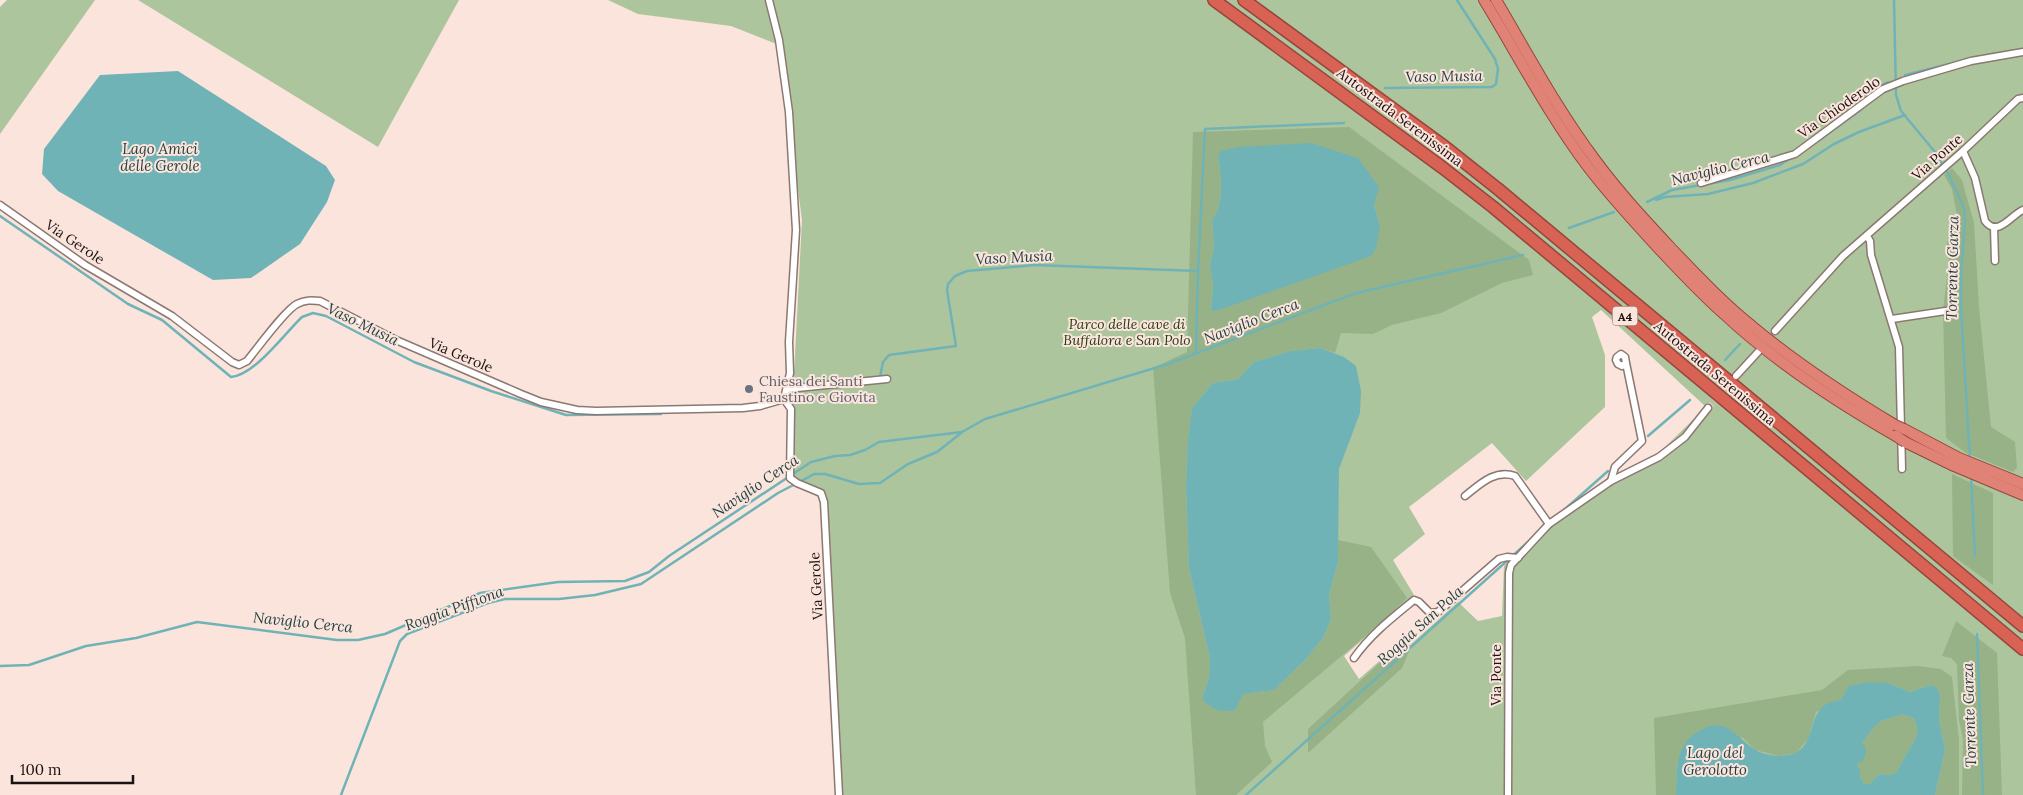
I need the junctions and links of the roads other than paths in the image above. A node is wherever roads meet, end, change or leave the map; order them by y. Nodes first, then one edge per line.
1 (769, 0) edge
2 (1214, 0) edge
3 (1244, 0) edge
4 (1484, 0) edge
5 (1496, 0) edge
6 (2023, 52) edge
7 (2023, 98) edge
8 (1963, 151) junction
9 (1701, 183) dead end
10 (0, 205) edge
11 (2023, 210) edge
12 (1994, 227) junction
13 (1866, 236) junction
14 (1994, 261) dead end
15 (1952, 310) dead end
16 (1892, 319) junction
17 (1775, 331) dead end
18 (1759, 351) dead end
19 (1626, 363) dead end
20 (1736, 376) tunnel mouth
21 (887, 379) dead end
22 (787, 389) junction
23 (784, 399) junction
24 (1708, 408) tunnel mouth
25 (1900, 433) junction
26 (1902, 469) dead end
27 (1991, 476) junction
28 (1611, 481) junction
29 (2023, 484) edge
30 (2023, 495) edge
31 (1465, 496) dead end
32 (1549, 524) junction
33 (1518, 558) junction
34 (2023, 626) edge
35 (2023, 649) edge
36 (1354, 658) dead end
37 (839, 795) edge
38 (1508, 795) edge

1 - 22 street
2 - 35 highway, Autostrada Serenissima / A4
3 - 34 highway, Autostrada Serenissima / A4
4 - 25 highway
5 - 25 highway
6 - 9 street, Via Chioderolo
7 - 8 street, Via Ponte
8 - 12 street
8 - 13 street, Via Ponte
10 - 23 street, Via Gerole
11 - 12 street
12 - 14 street
13 - 16 street
13 - 17 street, Via Ponte
15 - 16 street
16 - 26 street
18 - 20 street
19 - 28 street, Via Ponte
21 - 22 street
22 - 23 street
23 - 37 street, Via Gerole
24 - 28 street, Via Ponte
25 - 27 highway
27 - 29 highway
27 - 30 highway
28 - 32 street, Via Ponte
31 - 32 street
32 - 33 street, Via Ponte
33 - 36 street
33 - 38 street, Via Ponte

